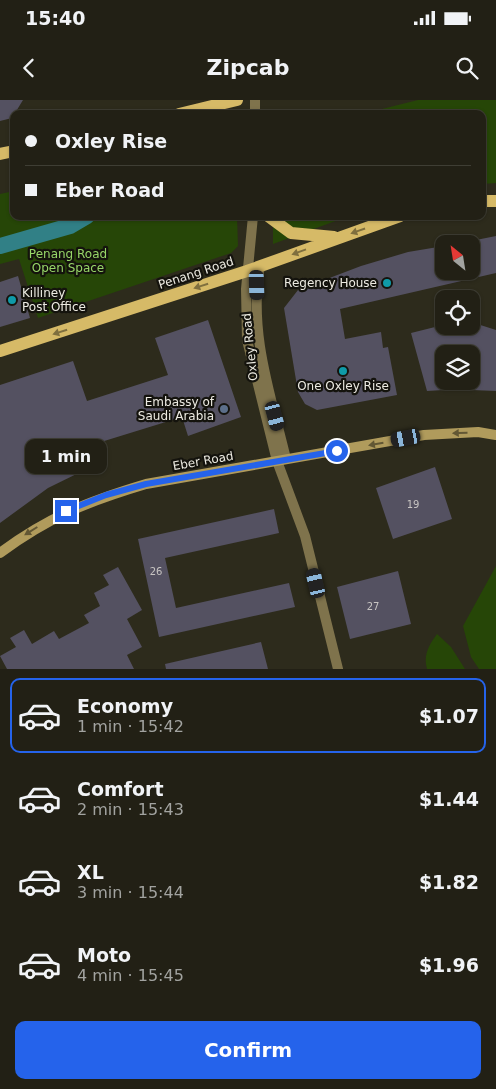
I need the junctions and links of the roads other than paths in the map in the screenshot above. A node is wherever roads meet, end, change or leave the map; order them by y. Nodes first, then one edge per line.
1 (237, 100) edge
2 (196, 110) edge
3 (253, 220) edge
4 (274, 220) edge
5 (389, 220) edge
6 (339, 238) junction
7 (260, 266) junction
8 (247, 271) junction
9 (0, 351) edge
10 (496, 435) edge
11 (281, 460) junction
12 (0, 553) edge
13 (338, 669) edge

1 - 2 main road
3 - 8 street, Oxley Road
4 - 6 main road
5 -> 6 main road, Penang Road
6 -> 7 main road, Penang Road
7 - 8 main road, Penang Road
7 - 11 street, Oxley Road
8 -> 9 main road, Penang Road
8 - 11 street, Oxley Road
10 -> 11 main road, Eber Road
11 -> 12 main road, Eber Road
11 - 13 street, Oxley Road

